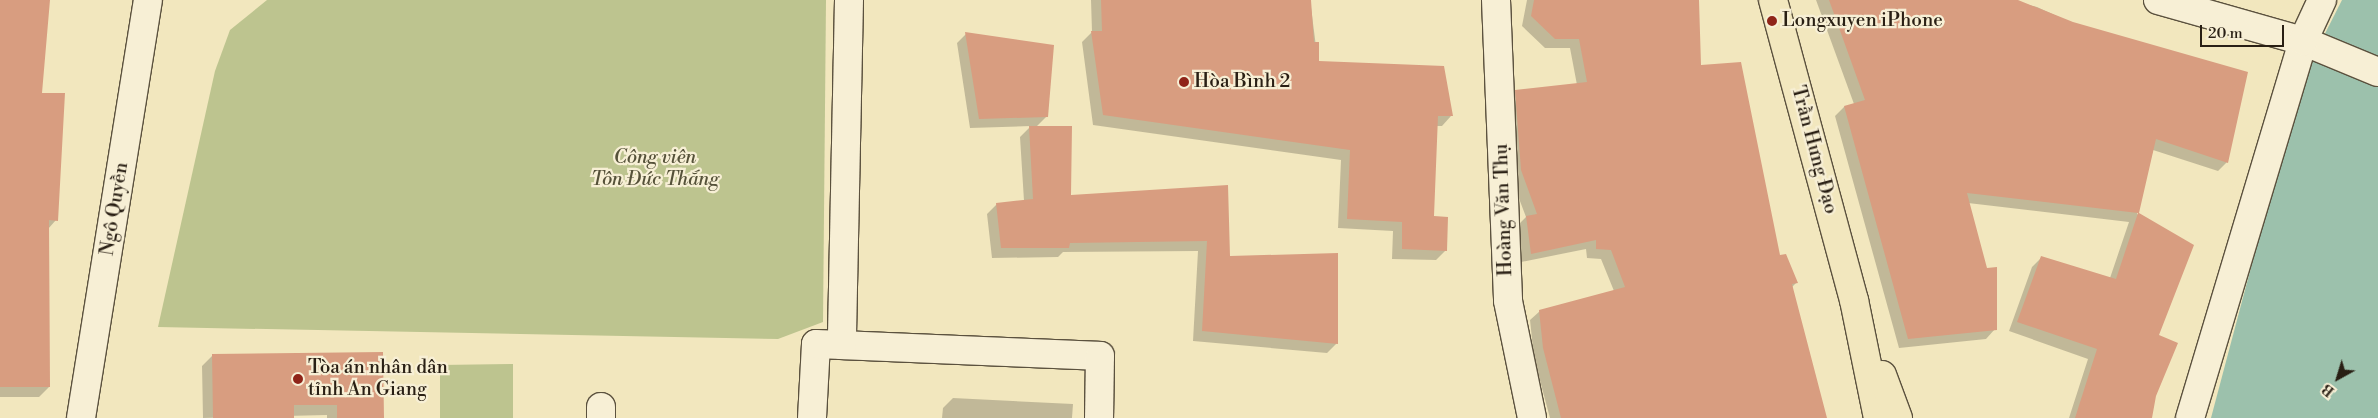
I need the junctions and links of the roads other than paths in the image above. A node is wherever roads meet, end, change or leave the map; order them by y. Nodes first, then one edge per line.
1 (148, 0) edge
2 (849, 0) edge
3 (1496, 0) edge
4 (1773, 0) edge
5 (2158, 0) edge
6 (2322, 0) edge
7 (2314, 46) junction
8 (2378, 72) edge
9 (1854, 300) junction
10 (842, 345) junction
11 (81, 418) edge
12 (812, 418) edge
13 (1099, 418) edge
14 (1532, 418) edge
15 (1878, 418) edge
16 (1898, 418) edge
17 (2190, 418) edge

1 - 11 street, Ngô Quyền
2 - 10 street
3 - 14 street, Hoàng Văn Thụ
4 - 9 highway, Trần Hưng Đạo
5 - 7 street
6 - 7 street
7 - 8 street
7 - 17 street
9 - 15 highway, Trần Hưng Đạo
9 - 16 highway, Trần Hưng Đạo
10 - 12 street
10 - 13 street

